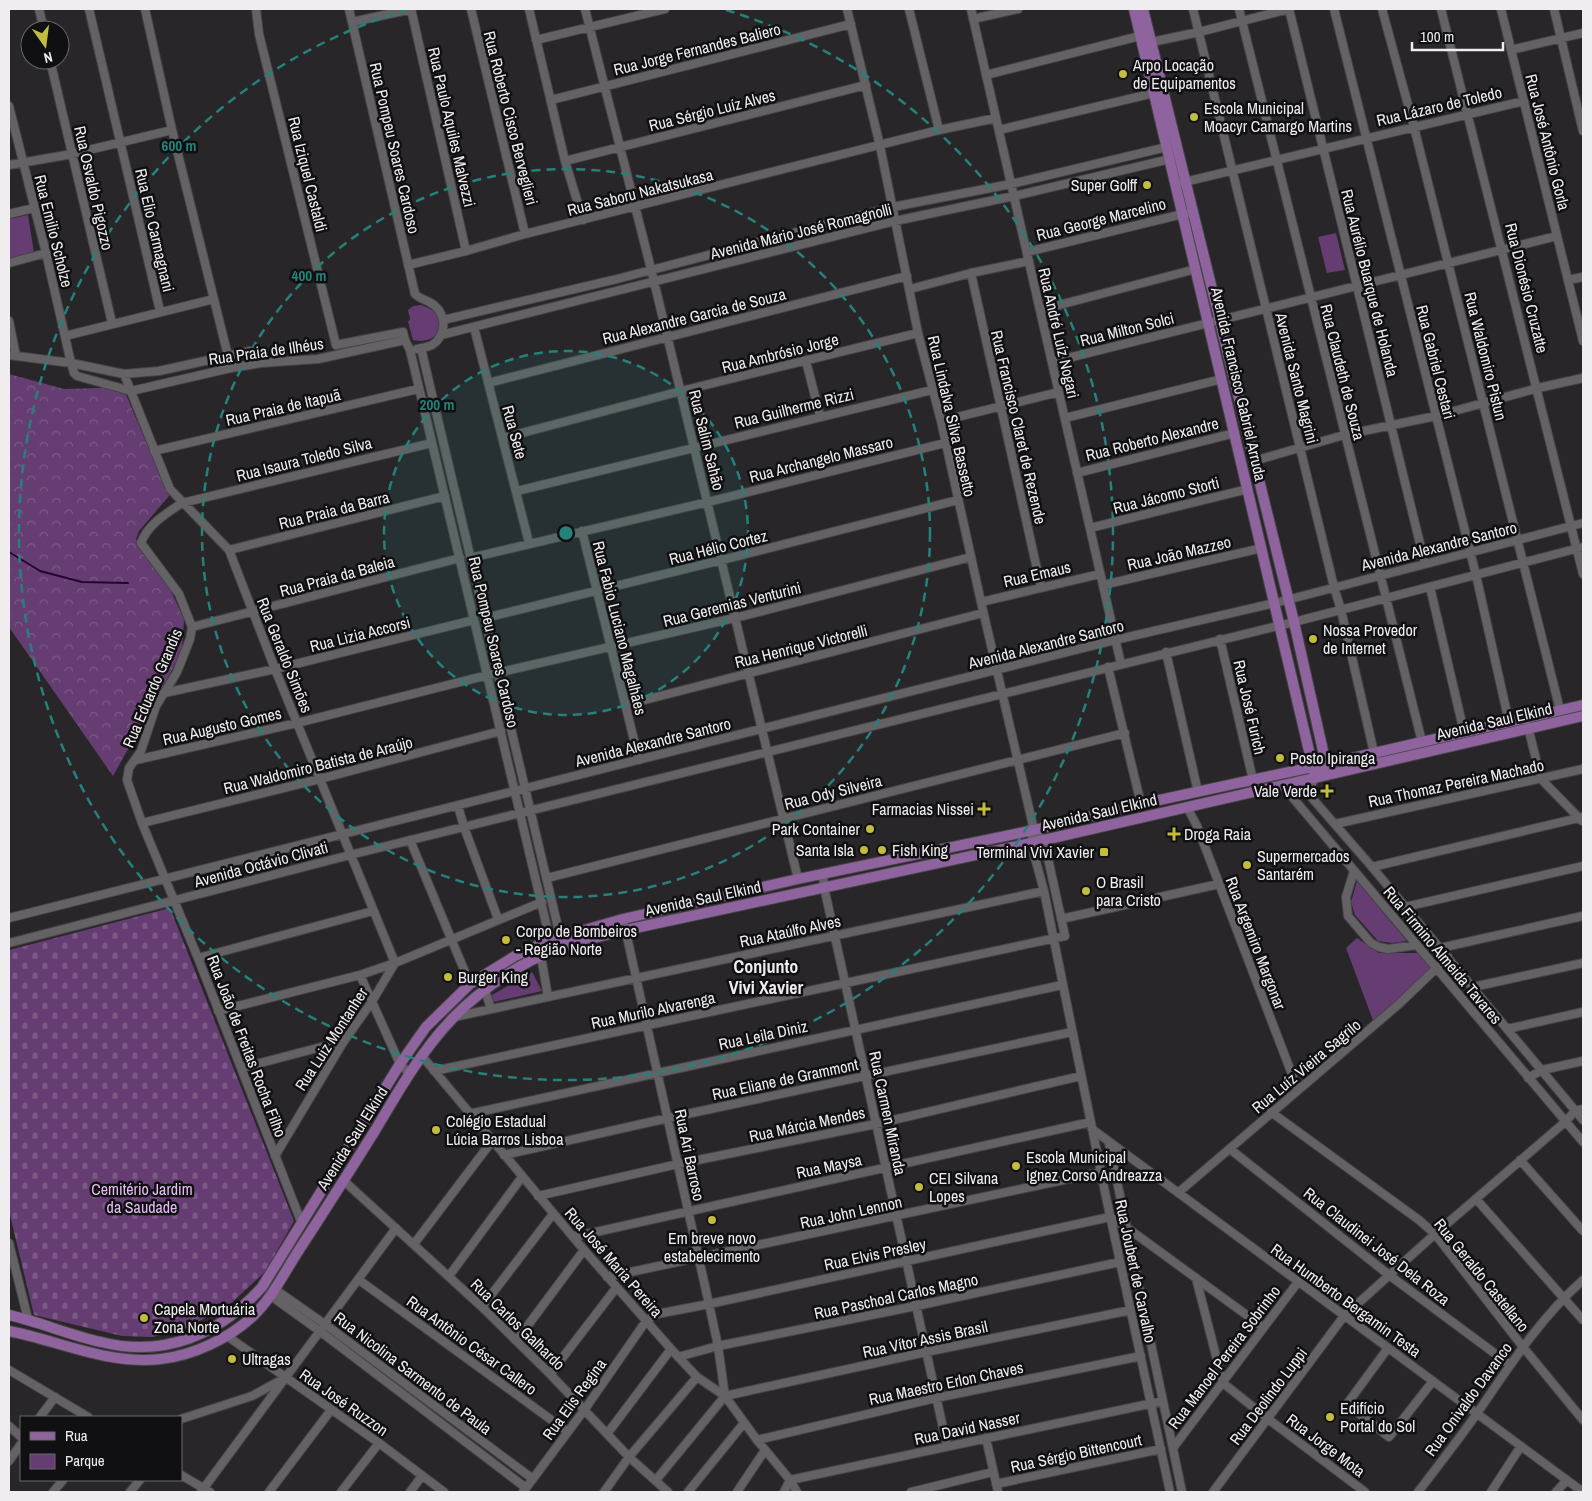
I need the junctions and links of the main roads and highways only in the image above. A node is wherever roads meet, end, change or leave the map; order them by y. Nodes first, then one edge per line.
1 (1134, 9) edge
2 (1143, 9) edge
3 (1144, 41) junction
4 (1175, 159) junction
5 (1188, 212) junction
6 (1583, 705) edge
7 (1583, 716) edge
8 (1375, 758) junction
9 (1326, 764) junction
10 (1315, 772) junction
11 (1198, 792) junction
12 (1141, 804) junction
13 (1187, 806) junction
14 (1144, 816) junction
15 (560, 936) junction
16 (515, 956) junction
17 (541, 956) junction
18 (520, 967) junction
19 (302, 1224) junction
20 (297, 1254) junction
21 (242, 1309) junction
22 (9, 1315) edge
23 (28, 1319) junction
24 (9, 1326) edge
25 (9, 1331) edge
26 (227, 1336) junction

1 - 3 main road, Avenida Francisco Gabriel Arruda
2 - 3 main road, Avenida Francisco Gabriel Arruda
3 - 4 main road, Avenida Francisco Gabriel Arruda
3 - 4 main road, Avenida Francisco Gabriel Arruda
4 - 5 main road, Avenida Francisco Gabriel Arruda
5 - 9 main road, Avenida Francisco Gabriel Arruda
5 - 10 main road, Avenida Francisco Gabriel Arruda
6 - 8 main road, Avenida Saul Elkind
7 - 8 main road, Avenida Saul Elkind
8 - 9 main road, Avenida Saul Elkind
8 - 10 main road, Avenida Saul Elkind
9 - 10 main road
10 - 11 main road, Avenida Saul Elkind
10 - 13 main road, Avenida Saul Elkind
11 - 12 main road, Avenida Saul Elkind
11 - 13 main road
12 - 14 main road
12 - 15 main road, Avenida Saul Elkind
13 - 14 main road, Avenida Saul Elkind
14 - 17 main road, Avenida Saul Elkind
15 - 16 main road, Avenida Saul Elkind
15 - 17 main road
16 - 18 main road
16 - 19 main road, Avenida Saul Elkind
17 - 18 main road, Avenida Saul Elkind
18 - 20 main road, Avenida Saul Elkind
19 - 20 main road
19 - 21 main road, Avenida Saul Elkind
20 - 26 main road, Avenida Saul Elkind
21 - 23 main road, Avenida Saul Elkind
21 - 26 main road
22 - 23 main road, Avenida Saul Elkind
23 - 24 main road
25 - 26 main road, Avenida Saul Elkind

